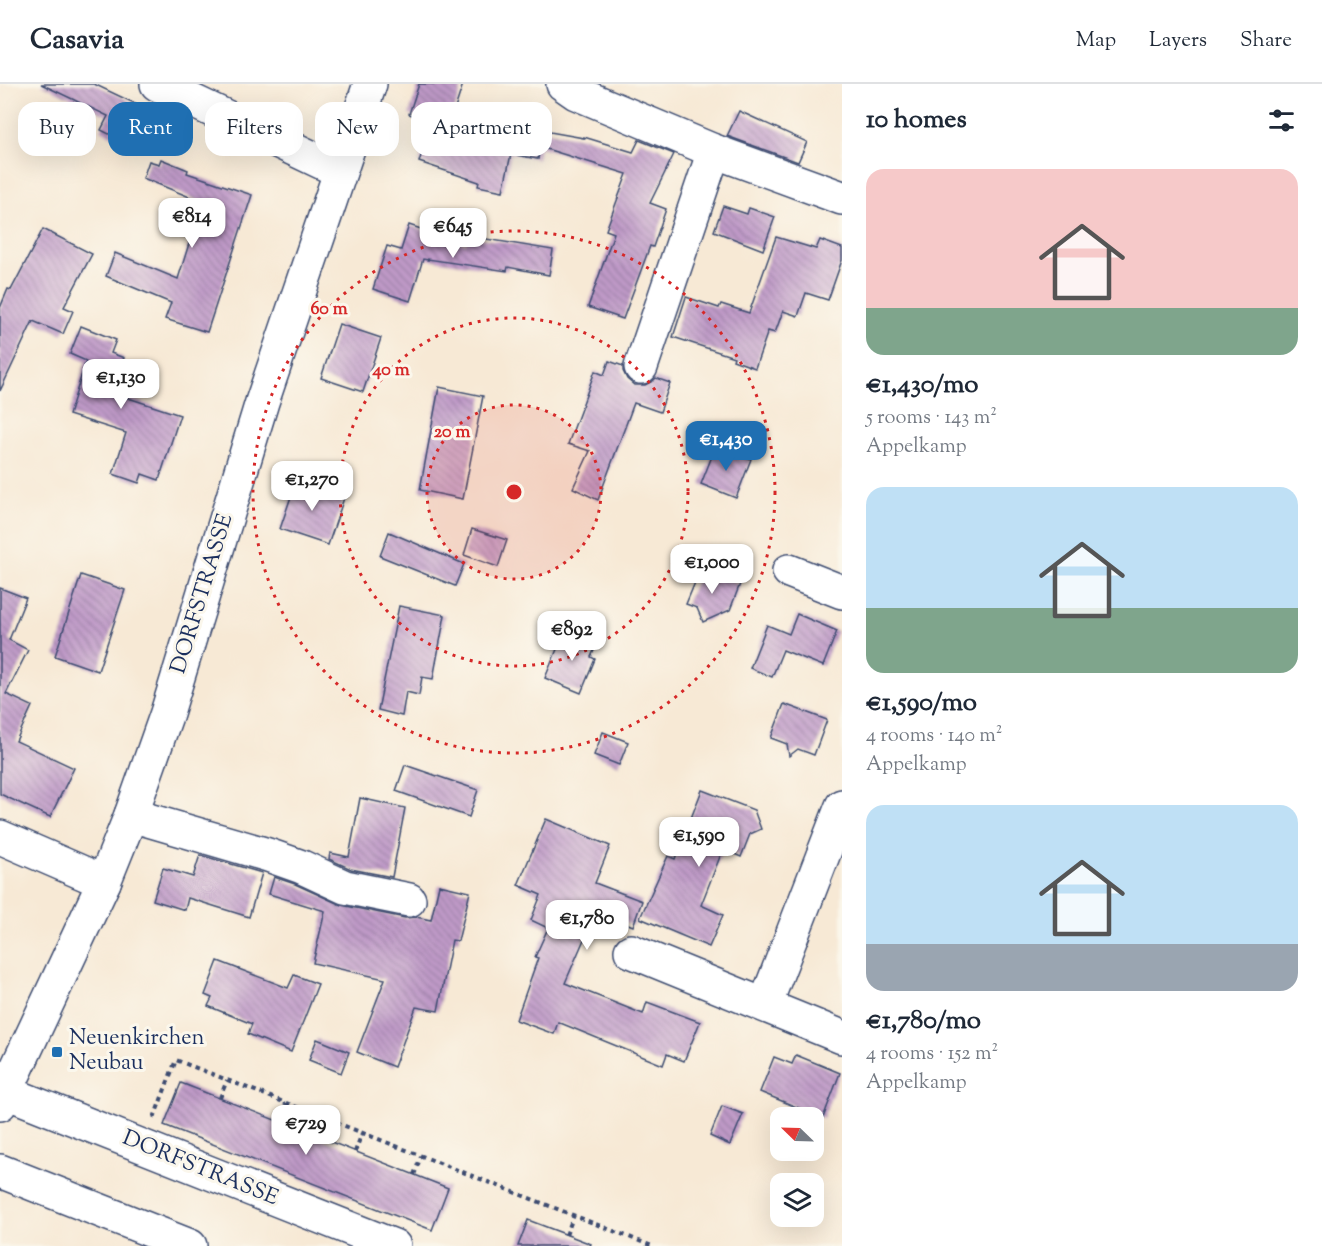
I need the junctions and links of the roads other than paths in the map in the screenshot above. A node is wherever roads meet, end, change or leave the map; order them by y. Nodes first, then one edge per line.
1 (157, 84) edge
2 (370, 84) edge
3 (563, 84) edge
4 (714, 151) junction
5 (340, 171) junction
6 (842, 198) edge
7 (641, 367) dead end
8 (789, 571) dead end
9 (842, 592) edge
10 (842, 806) edge
11 (130, 815) junction
12 (0, 837) edge
13 (104, 882) junction
14 (409, 900) dead end
15 (631, 951) dead end
16 (765, 1005) junction
17 (842, 1037) edge
18 (3, 1098) edge
19 (0, 1171) edge
20 (190, 1246) edge
21 (394, 1246) edge

1 - 5 street
2 - 5 street, DORFSTRASSE
3 - 4 street
4 - 6 street
4 - 7 street
5 - 11 street, DORFSTRASSE
8 - 9 street
10 - 16 street
11 - 13 street, DORFSTRASSE
11 - 14 street
12 - 13 street
13 - 18 street, DORFSTRASSE
15 - 16 street
16 - 17 street
18 - 21 street, DORFSTRASSE
19 - 20 street

